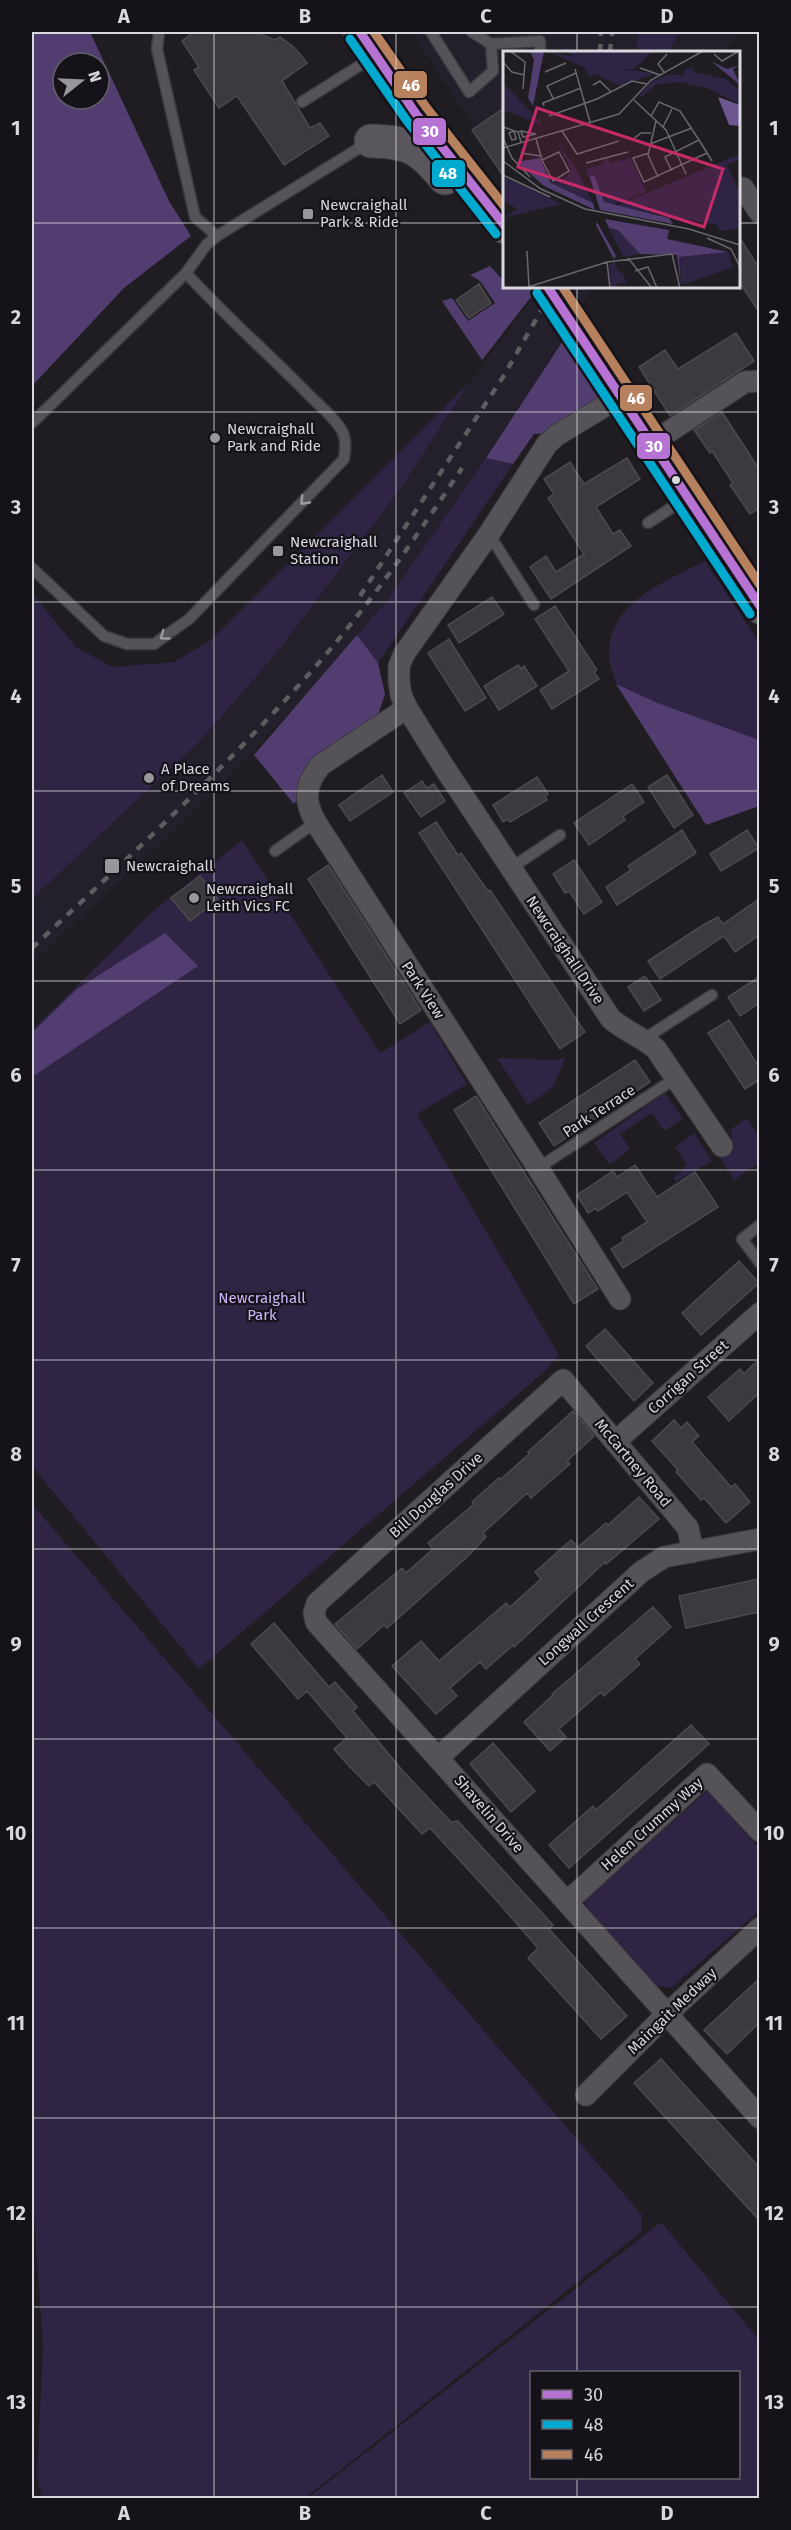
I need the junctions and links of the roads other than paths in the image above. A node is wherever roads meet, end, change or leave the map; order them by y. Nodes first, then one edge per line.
1 (159, 32) edge
2 (431, 32) edge
3 (472, 32) edge
4 (364, 40) edge
5 (491, 44) junction
6 (540, 51) edge
7 (302, 102) dead end
8 (394, 127) junction
9 (743, 188) dead end
10 (759, 213) edge
11 (502, 223) edge
12 (217, 236) junction
13 (186, 273) junction
14 (548, 288) edge
15 (759, 381) edge
16 (620, 397) junction
17 (32, 423) edge
18 (650, 444) junction
19 (688, 497) junction
20 (648, 523) dead end
21 (489, 534) junction
22 (32, 568) edge
23 (534, 605) dead end
24 (759, 607) edge
25 (408, 708) junction
26 (316, 822) junction
27 (560, 835) dead end
28 (274, 851) dead end
29 (511, 868) junction
30 (712, 995) dead end
31 (644, 1039) junction
32 (676, 1078) junction
33 (722, 1146) dead end
34 (538, 1168) junction
35 (759, 1225) edge
36 (759, 1263) edge
37 (620, 1299) dead end
38 (759, 1314) edge
39 (563, 1380) joint
40 (616, 1441) junction
41 (759, 1539) edge
42 (693, 1552) junction
43 (314, 1613) joint
44 (439, 1757) junction
45 (759, 1831) edge
46 (567, 1902) junction
47 (759, 1928) edge
48 (667, 2014) junction
49 (586, 2096) dead end
50 (759, 2118) edge

1 - 12 lane
2 - 5 lane
3 - 5 lane
4 - 7 lane
4 - 8 main road
5 - 6 lane
8 - 11 main road
8 - 11 main road
8 - 12 lane
9 - 10 street
12 - 13 lane
13 - 17 lane
13 -> 22 lane
14 - 16 main road
15 - 18 street
16 - 18 main road
16 - 21 street, Newcraighall Drive
18 - 19 main road
19 - 20 lane
19 - 24 main road
21 - 23 lane
21 - 25 street, Newcraighall Drive
25 - 26 street, Park View
25 - 29 street, Newcraighall Drive
26 - 28 lane
26 - 34 street, Park View
27 - 29 lane
29 - 31 street, Newcraighall Drive
30 - 31 lane
31 - 32 street, Newcraighall Drive
32 - 33 street, Newcraighall Drive
32 - 34 lane, Park Terrace
34 - 37 street, Park View
35 - 36 lane
38 - 40 street, Corrigan Street
39 - 40 street, McCartney Road
39 - 43 street, Bill Douglas Drive
40 - 42 street, McCartney Road
41 - 42 street, Longwall Crescent
42 - 44 street, Longwall Crescent
43 - 44 street, Shavelin Drive
44 - 46 street, Shavelin Drive
45 - 46 street, Helen Crummy Way
46 - 48 street, Shavelin Drive
47 - 48 street, Maingait Medway
48 - 49 street, Maingait Medway
48 - 50 street, Shavelin Drive

